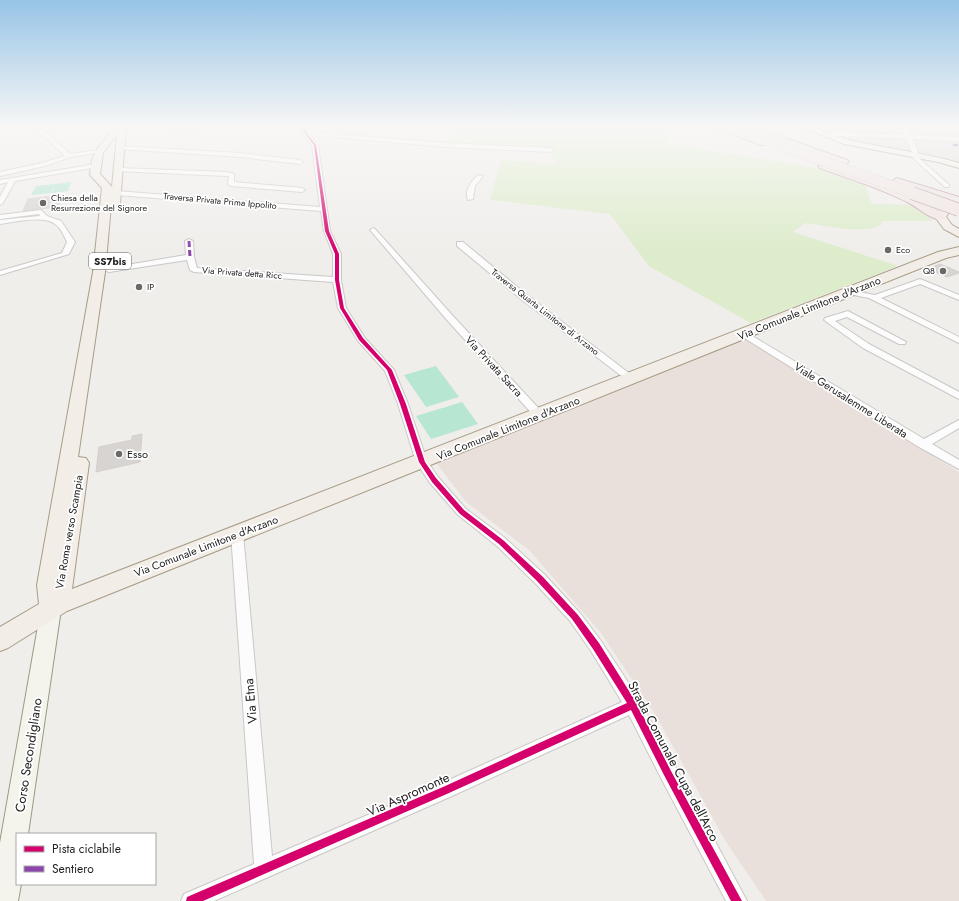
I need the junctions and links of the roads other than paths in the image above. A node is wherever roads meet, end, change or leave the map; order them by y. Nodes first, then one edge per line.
1 (28, 168) edge
2 (85, 168) edge
3 (96, 168) edge
4 (119, 168) edge
5 (319, 168) edge
6 (829, 168) edge
7 (847, 168) edge
8 (852, 168) edge
9 (861, 168) edge
10 (927, 168) edge
11 (118, 173) junction
12 (0, 174) edge
13 (480, 176) dead end
14 (98, 179) junction
15 (12, 181) junction
16 (0, 182) edge
17 (947, 186) dead end
18 (302, 190) dead end
19 (116, 193) junction
20 (470, 199) dead end
21 (959, 201) edge
22 (0, 203) edge
23 (959, 206) edge
24 (323, 209) junction
25 (959, 210) edge
26 (0, 217) edge
27 (45, 217) junction
28 (941, 219) junction
29 (0, 222) edge
30 (373, 230) dead end
31 (959, 234) edge
32 (189, 241) dead end
33 (460, 244) dead end
34 (959, 251) edge
35 (942, 255) junction
36 (190, 257) junction
37 (106, 271) junction
38 (0, 273) edge
39 (337, 280) junction
40 (870, 293) junction
41 (959, 298) edge
42 (744, 334) junction
43 (959, 340) edge
44 (902, 342) dead end
45 (631, 379) junction
46 (959, 396) edge
47 (539, 416) junction
48 (959, 423) edge
49 (923, 444) junction
50 (422, 462) junction
51 (959, 465) edge
52 (236, 533) junction
53 (51, 609) junction
54 (0, 640) edge
55 (633, 705) junction
56 (264, 869) junction
57 (4, 901) edge
58 (191, 901) edge
59 (737, 901) edge

1 - 12 street
2 - 15 street
3 - 14 main road, Via Roma verso Scampia
4 - 11 main road, Via Roma verso Scampia
5 - 24 street, Strada Comunale Cupa dell'Arco
6 - 28 highway
7 - 25 highway, bridge
8 - 23 highway, bridge
9 - 21 highway
10 - 17 street
11 - 14 main road
11 - 18 street
11 - 19 main road, Via Roma verso Scampia / SS7bis
13 - 20 street
14 - 37 main road, Via Roma verso Scampia / SS7bis
15 - 16 street
15 - 22 street
19 - 24 street, Traversa Privata Prima Ippolito
19 - 37 main road, Via Roma verso Scampia / SS7bis
23 - 28 main road
24 - 39 street, Strada Comunale Cupa dell'Arco
26 - 27 street
27 - 29 street
27 - 38 street
28 - 31 main road
28 - 35 main road
30 - 47 street, Via Privata Sacra
32 - 36 street
33 - 45 street, Traversa Quarta Limitone di Arzano
34 - 35 main road, Via Comunale Limitone d'Arzano
35 - 40 main road, Via Comunale Limitone d'Arzano
36 - 37 street, Via Privata detta Ricc
36 - 39 street, Via Privata detta Ricc
37 - 53 main road, Via Roma verso Scampia / SS7bis
37 - 53 main road, Via Roma verso Scampia / SS7bis
39 - 50 street, Strada Comunale Cupa dell'Arco
40 - 41 street
40 - 42 main road, Via Comunale Limitone d'Arzano
40 - 43 street
42 - 45 main road, Via Comunale Limitone d'Arzano
42 - 49 street, Viale Gerusalemme Liberata
44 - 46 street
45 - 47 main road, Via Comunale Limitone d'Arzano
47 - 50 main road, Via Comunale Limitone d'Arzano
48 - 49 street
49 - 51 street, Viale Gerusalemme Liberata
50 - 52 main road, Via Comunale Limitone d'Arzano
50 - 55 street, Strada Comunale Cupa dell'Arco
52 - 53 main road, Via Comunale Limitone d'Arzano
52 - 56 street, Via Etna
53 - 54 main road, Via Comunale Limitone d'Arzano
53 - 57 main road, Corso Secondigliano
55 - 56 street, Via Aspromonte
55 - 59 street, Strada Comunale Cupa dell'Arco
56 - 58 street, Via Aspromonte

